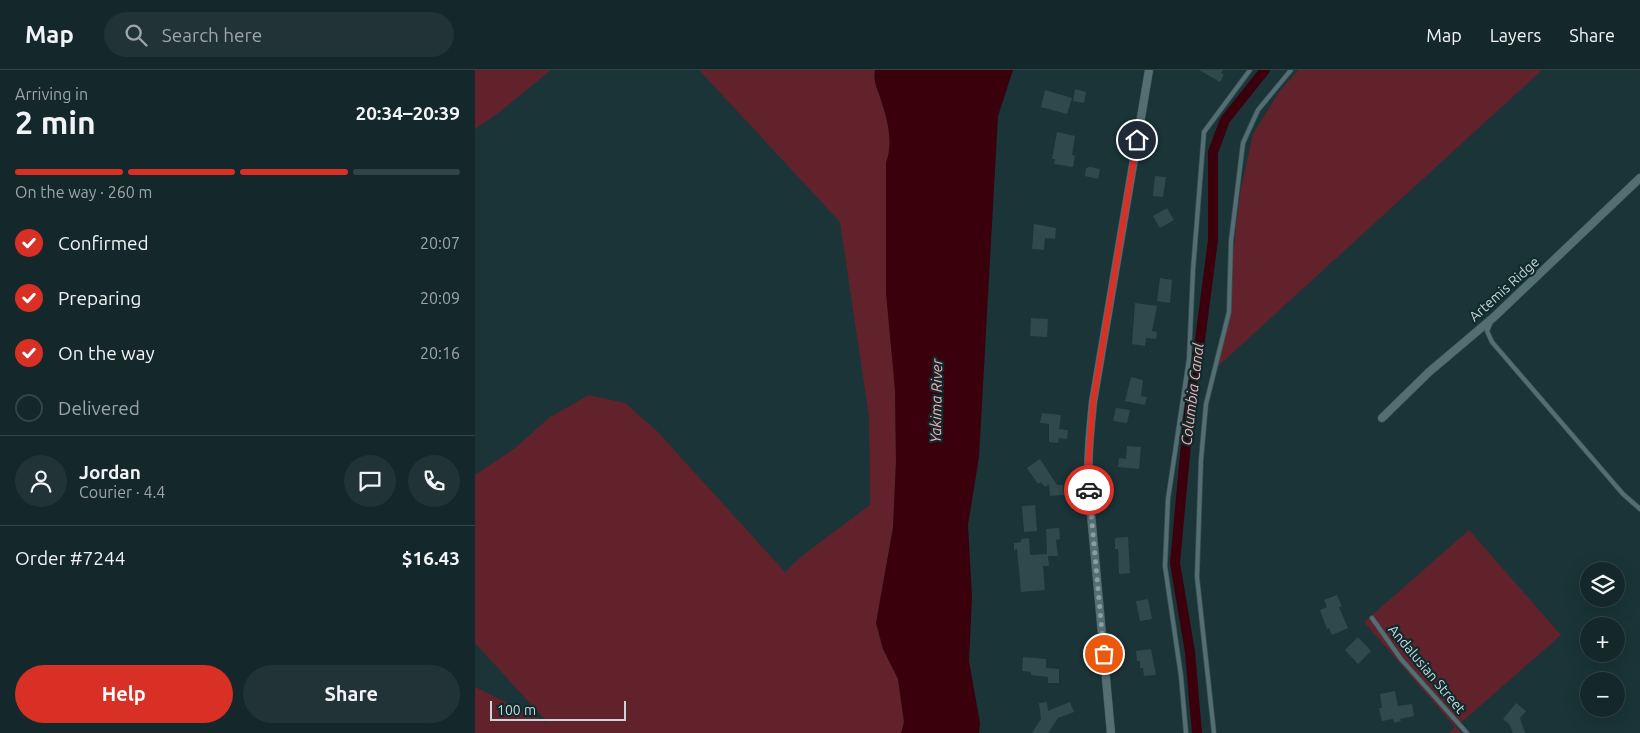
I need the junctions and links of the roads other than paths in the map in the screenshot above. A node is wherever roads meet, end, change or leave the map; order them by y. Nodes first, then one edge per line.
1 (1149, 70) edge
2 (1250, 70) edge
3 (1291, 70) edge
4 (1640, 178) edge
5 (1494, 317) junction
6 (1382, 418) dead end
7 (1640, 509) edge
8 (1372, 618) dead end
9 (1111, 733) edge
10 (1186, 733) edge
11 (1213, 733) edge
12 (1467, 733) edge

1 - 9 street
2 - 10 lane
3 - 11 lane
4 - 5 street, Artemis Ridge
5 - 6 street, Artemis Ridge
5 - 7 lane
8 - 12 lane, Andalusian Street

